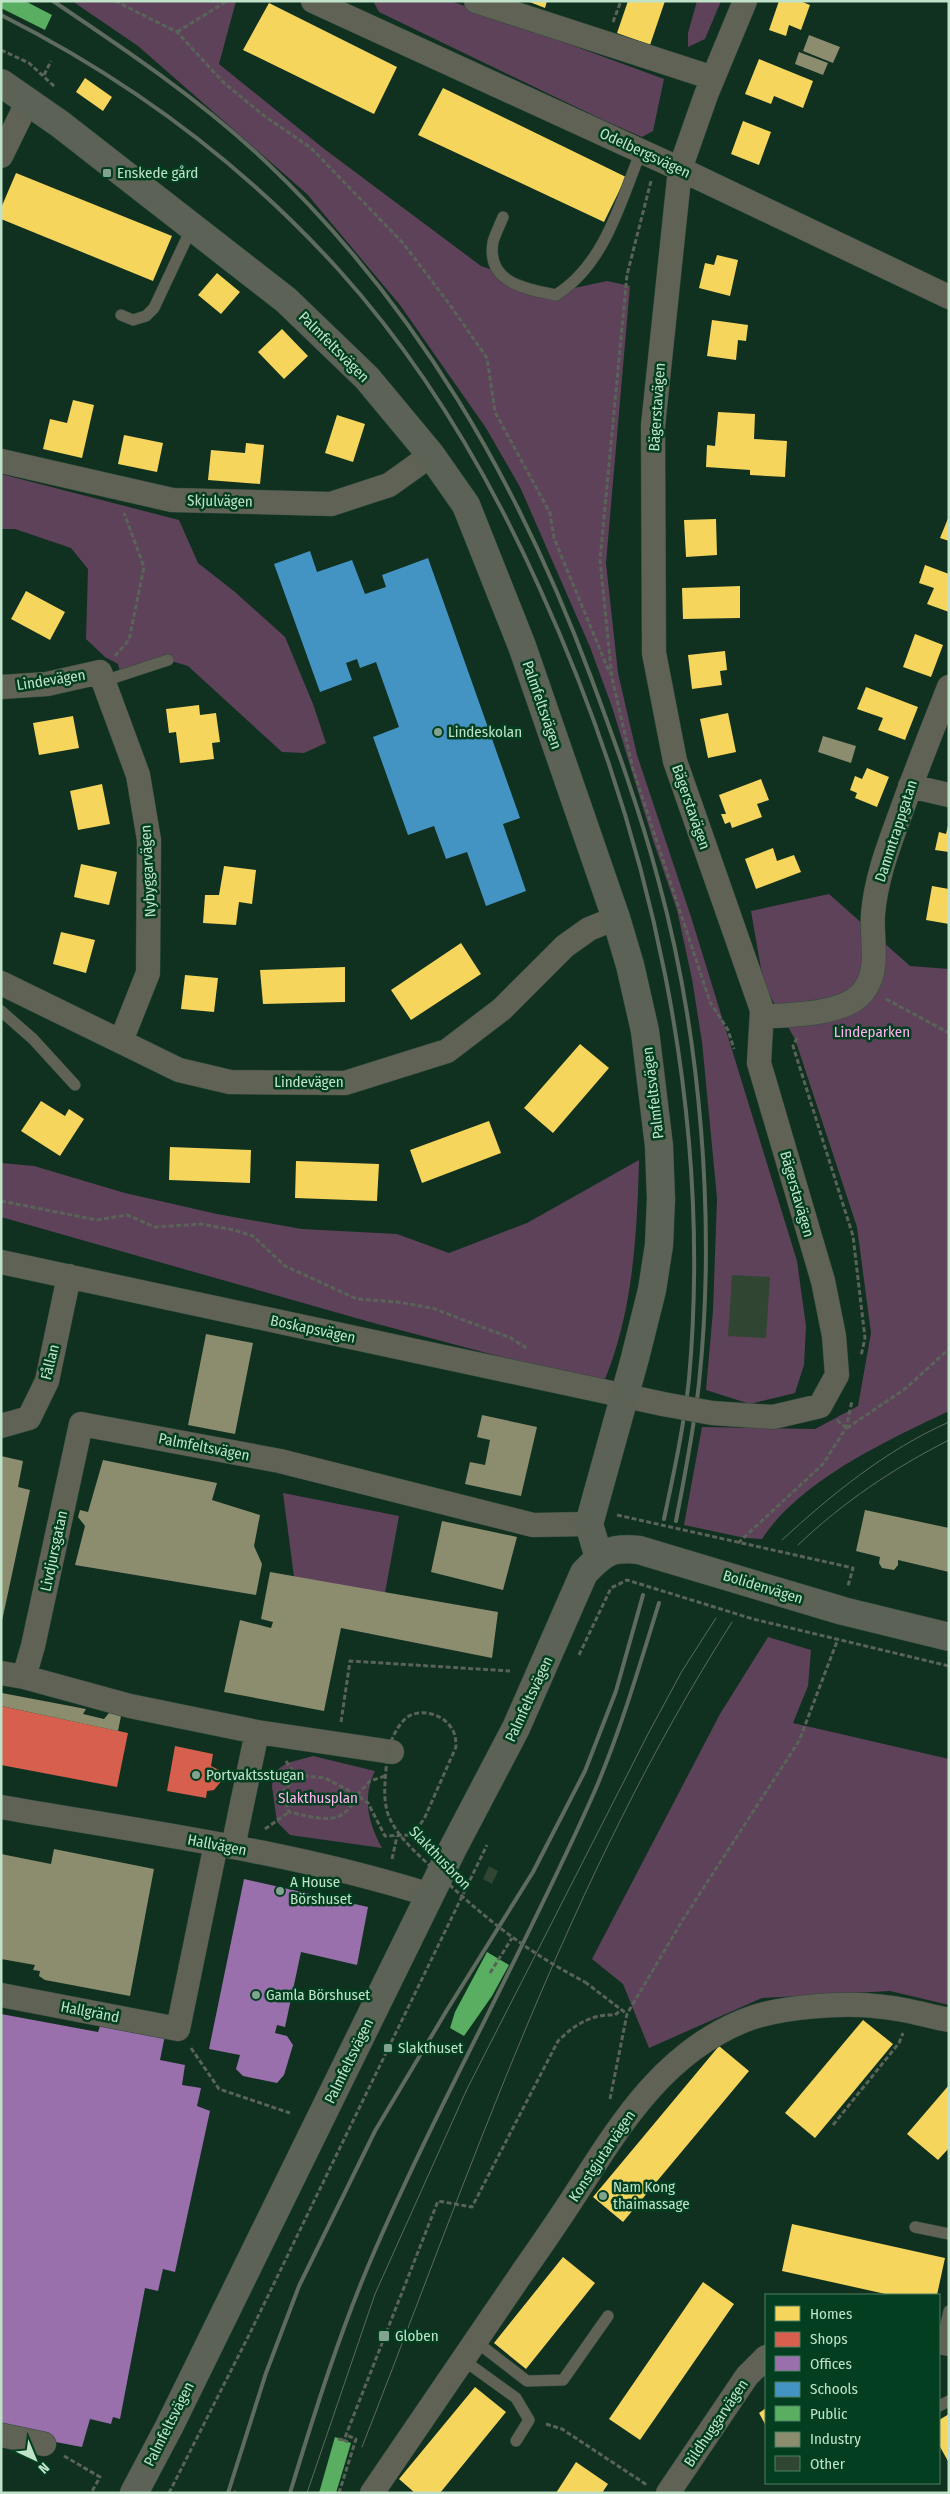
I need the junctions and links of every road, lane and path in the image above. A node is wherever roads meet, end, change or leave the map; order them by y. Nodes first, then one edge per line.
1 (115, 1) edge
2 (227, 1) edge
3 (314, 1) edge
4 (476, 1) edge
5 (745, 1) edge
6 (344, 8) edge
7 (177, 32) junction
8 (1, 50) edge
9 (51, 61) dead end
10 (44, 76) junction
11 (713, 78) junction
12 (1, 83) edge
13 (59, 91) dead end
14 (28, 101) junction
15 (649, 155) junction
16 (1, 156) edge
17 (680, 169) junction
18 (503, 217) dead end
19 (192, 226) junction
20 (949, 297) edge
21 (121, 315) dead end
22 (431, 455) junction
23 (1, 461) edge
24 (114, 487) junction
25 (168, 660) dead end
26 (102, 677) junction
27 (612, 678) junction
28 (949, 687) edge
29 (1, 688) edge
30 (910, 786) junction
31 (949, 794) edge
32 (616, 918) junction
33 (1, 983) edge
34 (866, 988) junction
35 (1, 1011) edge
36 (762, 1017) junction
37 (801, 1032) dead end
38 (949, 1033) edge
39 (121, 1041) junction
40 (737, 1058) dead end
41 (75, 1085) dead end
42 (1, 1201) edge
43 (1, 1262) edge
44 (69, 1276) junction
45 (949, 1349) edge
46 (535, 1354) dead end
47 (859, 1365) dead end
48 (854, 1392) dead end
49 (625, 1397) junction
50 (81, 1424) joint
51 (1, 1426) edge
52 (846, 1428) junction
53 (591, 1517) junction
54 (738, 1543) junction
55 (592, 1565) junction
56 (842, 1611) junction
57 (949, 1637) edge
58 (838, 1639) junction
59 (575, 1663) dead end
60 (949, 1666) edge
61 (510, 1671) dead end
62 (12, 1675) edge
63 (257, 1732) junction
64 (337, 1744) junction
65 (392, 1752) joint
66 (357, 1795) junction
67 (1, 1807) edge
68 (398, 1836) junction
69 (488, 1842) dead end
70 (224, 1846) junction
71 (392, 1860) dead end
72 (430, 1894) junction
73 (512, 1938) junction
74 (490, 1973) dead end
75 (1, 1995) edge
76 (621, 2010) junction
77 (912, 2012) junction
78 (626, 2014) junction
79 (949, 2020) edge
80 (178, 2029) junction
81 (290, 2113) dead end
82 (622, 2122) junction
83 (833, 2126) dead end
84 (915, 2227) dead end
85 (949, 2234) edge
86 (949, 2311) edge
87 (608, 2316) dead end
88 (943, 2343) edge
89 (468, 2350) junction
90 (765, 2358) edge
91 (529, 2420) junction
92 (1, 2435) edge
93 (346, 2435) junction
94 (338, 2438) dead end
95 (344, 2440) junction
96 (516, 2441) dead end
97 (348, 2442) dead end
98 (44, 2444) joint
99 (659, 2490) edge
100 (91, 2493) edge
101 (134, 2493) edge
102 (169, 2493) edge
103 (339, 2493) edge
104 (372, 2493) edge

1 - 7 path
2 - 7 path
3 - 6 street, Odelbergsvägen
4 - 11 street
5 - 11 street, Bägerstavägen
6 - 15 street, Odelbergsvägen
7 - 27 path
8 - 10 path
9 - 10 path
10 - 13 path
11 - 17 street, Bägerstavägen
12 - 14 street, Palmfeltsvägen
14 - 16 street
14 - 19 street, Palmfeltsvägen
15 - 17 street, Odelbergsvägen
15 - 18 lane
15 - 27 path
17 - 20 street, Odelbergsvägen
17 - 36 street, Bägerstavägen
19 - 21 lane
19 - 22 street, Palmfeltsvägen
22 - 24 street, Skjulvägen
22 - 32 street, Palmfeltsvägen
23 - 24 street, Skjulvägen
24 - 26 path
25 - 26 lane
26 - 29 street, Lindevägen
26 - 39 street, Nybyggarvägen
27 - 40 path
28 - 30 street, Dammtrappgatan
30 - 31 street
30 - 34 street, Dammtrappgatan
32 - 39 street, Lindevägen
32 - 49 street, Palmfeltsvägen
33 - 39 street, Lindevägen
34 - 36 street
34 - 38 path
35 - 41 lane
36 - 49 street, Bägerstavägen, bridge
37 - 47 path
42 - 46 path
43 - 44 street, Boskapsvägen
44 - 49 street, Boskapsvägen
44 - 51 street, Fållan
45 - 52 path
48 - 52 path
49 - 53 street, Palmfeltsvägen
50 - 53 street, Palmfeltsvägen
50 - 62 street, Livdjursgatan
52 - 54 path
53 - 54 path
53 - 55 street
54 - 56 path
55 - 56 street, Bolidenvägen
55 - 72 street, Palmfeltsvägen
56 - 57 street, Bolidenvägen
56 - 58 path
58 - 59 path
58 - 60 path
58 - 78 path
61 - 64 path
62 - 63 street, Livdjursgatan
63 - 64 street
63 - 70 street
64 - 65 street
65 - 66 path
66 - 66 path
66 - 68 path
67 - 70 street, Hallvägen
68 - 71 path
68 - 73 path, Slakthusbron, bridge
69 - 102 path
70 - 72 street, Hallvägen
70 - 80 street
72 - 101 street, Palmfeltsvägen
73 - 74 path
73 - 76 path, Slakthusbron, bridge
75 - 80 street, Hallgränd
76 - 78 path, Slakthusbron
76 - 93 path
77 - 79 street, Konstgjutarvägen
77 - 82 street, Konstgjutarvägen
77 - 83 path
78 - 82 path
80 - 81 path
82 - 89 street, Konstgjutarvägen
84 - 85 lane
86 - 88 lane
87 - 89 lane
89 - 91 lane
89 - 104 street, Konstgjutarvägen
90 - 99 street, Bildhuggarvägen
91 - 96 lane
91 - 99 path
92 - 98 street
93 - 95 path
93 - 103 path
94 - 95 path
95 - 97 path
98 - 100 path

